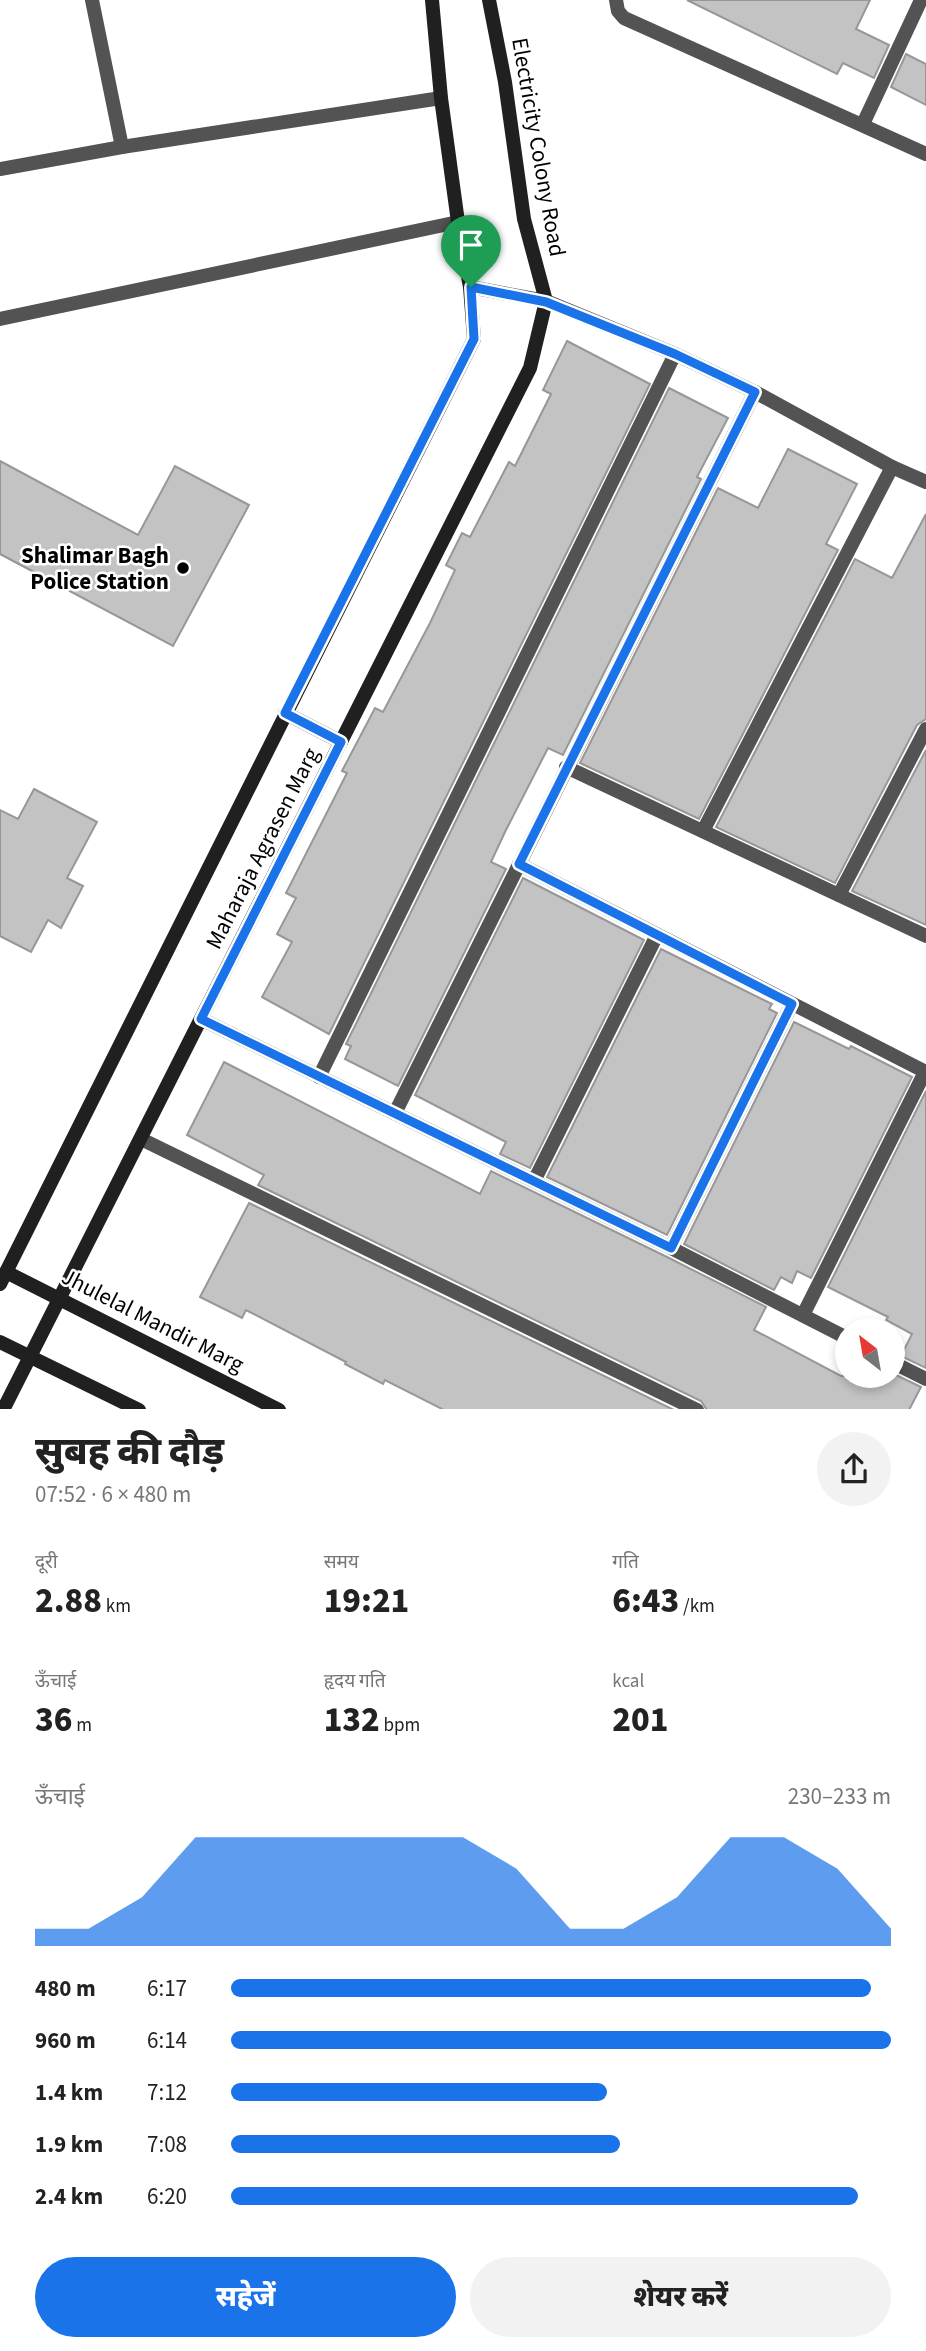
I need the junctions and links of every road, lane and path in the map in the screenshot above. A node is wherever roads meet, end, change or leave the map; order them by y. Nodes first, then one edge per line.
1 (92, 0) edge
2 (432, 0) edge
3 (489, 0) edge
4 (616, 0) edge
5 (921, 0) edge
6 (441, 98) junction
7 (863, 124) junction
8 (122, 147) junction
9 (926, 154) edge
10 (0, 169) edge
11 (458, 222) junction
12 (471, 287) junction
13 (546, 302) junction
14 (0, 319) edge
15 (675, 354) junction
16 (755, 392) junction
17 (892, 467) junction
18 (926, 482) edge
19 (285, 713) junction
20 (926, 729) edge
21 (341, 742) junction
22 (566, 767) junction
23 (703, 831) junction
24 (519, 864) junction
25 (839, 895) junction
26 (657, 934) junction
27 (926, 936) edge
28 (792, 1004) junction
29 (201, 1019) junction
30 (926, 1072) edge
31 (319, 1077) junction
32 (395, 1113) junction
33 (141, 1139) junction
34 (534, 1181) junction
35 (671, 1248) junction
36 (3, 1278) edge
37 (60, 1298) junction
38 (803, 1315) junction
39 (835, 1332) edge
40 (0, 1342) edge
41 (30, 1357) junction
42 (905, 1368) edge
43 (926, 1379) edge
44 (4, 1409) edge
45 (139, 1409) edge
46 (279, 1409) edge
47 (697, 1409) edge

1 - 8 street
2 - 6 street
3 - 13 street, Electricity Colony Road
4 - 7 street
5 - 7 street
6 - 8 street
6 - 11 street
7 - 9 street
8 - 10 street
11 - 12 street
11 - 14 street
12 - 13 street
12 - 19 street, Maharaja Agrasen Marg
13 - 15 street
13 - 21 street, Maharaja Agrasen Marg
15 - 16 street
15 - 31 street
16 - 17 street
16 - 22 street
17 - 18 street
17 - 23 street
19 - 21 street
19 - 36 street, Maharaja Agrasen Marg
20 - 25 street
21 - 29 street, Maharaja Agrasen Marg
22 - 23 street
22 - 24 street
23 - 25 street
24 - 26 street
24 - 32 street
25 - 27 street
26 - 28 street
26 - 34 street
28 - 30 street
28 - 35 street
29 - 31 street
29 - 33 street, Maharaja Agrasen Marg
30 - 38 street
31 - 32 street
32 - 34 street
33 - 37 street, Maharaja Agrasen Marg
33 - 47 street
34 - 35 street
35 - 38 street
36 - 37 street, Jhulelal Mandir Marg
37 - 41 street, Maharaja Agrasen Marg
37 - 46 street, Jhulelal Mandir Marg
38 - 39 street
40 - 41 street
41 - 44 street, Maharaja Agrasen Marg
41 - 45 street
42 - 43 street

